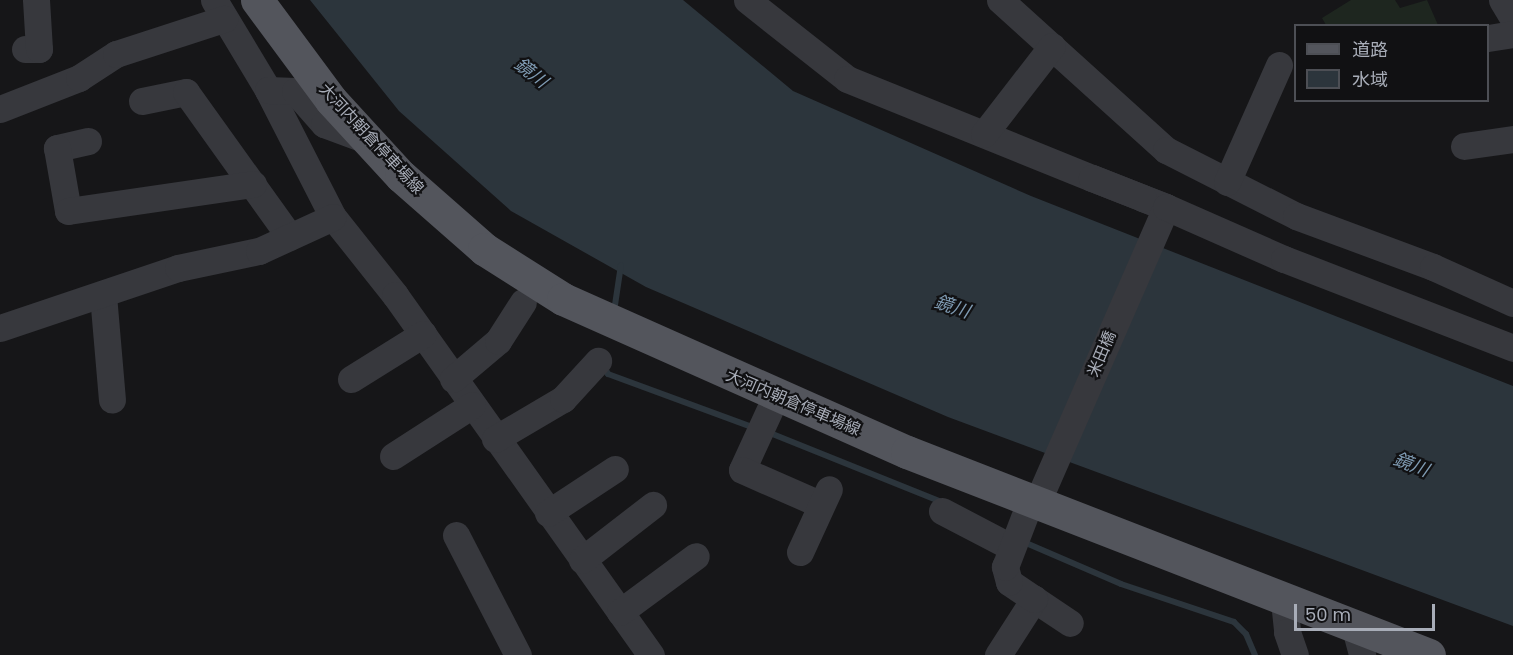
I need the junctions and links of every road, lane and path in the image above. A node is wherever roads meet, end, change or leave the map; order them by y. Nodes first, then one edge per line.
1 (36, 0) edge
2 (257, 0) edge
3 (747, 0) edge
4 (1000, 0) edge
5 (1502, 0) edge
6 (219, 10) edge
7 (1513, 18) edge
8 (1513, 34) edge
9 (1489, 38) edge
10 (1052, 46) junction
11 (25, 49) dead end
12 (1279, 65) dead end
13 (268, 90) junction
14 (142, 101) dead end
15 (0, 109) edge
16 (984, 134) junction
17 (1513, 139) edge
18 (367, 140) junction
19 (88, 141) dead end
20 (1464, 146) dead end
21 (1227, 182) junction
22 (253, 184) junction
23 (1163, 214) junction
24 (333, 217) junction
25 (290, 237) junction
26 (103, 295) junction
27 (523, 302) dead end
28 (1513, 303) edge
29 (0, 328) edge
30 (423, 334) junction
31 (1513, 348) edge
32 (598, 361) dead end
33 (351, 379) dead end
34 (453, 379) junction
35 (776, 396) junction
36 (112, 400) dead end
37 (472, 405) junction
38 (495, 439) junction
39 (393, 456) dead end
40 (615, 469) dead end
41 (1037, 498) junction
42 (653, 505) dead end
43 (942, 511) dead end
44 (548, 513) junction
45 (456, 535) dead end
46 (1011, 547) junction
47 (800, 552) dead end
48 (696, 556) dead end
49 (582, 560) junction
50 (1034, 599) junction
51 (1284, 601) junction
52 (620, 612) junction
53 (1070, 623) dead end
54 (1359, 642) edge
55 (643, 653) edge
56 (518, 655) edge
57 (998, 655) edge
58 (1295, 655) edge
59 (1429, 655) edge

1 - 11 street
2 - 18 main road, 大河内朝倉停車場線
3 - 16 street
4 - 10 street
5 - 7 street
6 - 13 street
6 - 15 street
8 - 9 street
10 - 16 street
10 - 21 street
12 - 21 street
13 - 18 street
13 - 24 street
14 - 22 street
16 - 23 street
17 - 20 street
18 - 35 main road, 大河内朝倉停車場線
19 - 22 street
21 - 28 street
22 - 25 street
23 - 31 street
23 - 41 street, 米田橋
24 - 25 street
24 - 30 street
25 - 26 street
26 - 29 street
26 - 36 street
27 - 34 street
30 - 33 street
30 - 34 street
32 - 38 street
34 - 37 street
35 - 41 main road, 大河内朝倉停車場線
35 - 47 street
37 - 38 street
37 - 39 street
38 - 44 street
40 - 44 street
41 - 46 street, 米田橋
41 - 51 main road, 大河内朝倉停車場線
42 - 49 street
43 - 46 street
44 - 49 street
45 - 56 street
46 - 50 street, 米田橋
48 - 52 street
49 - 52 street
50 - 53 street, 米田橋
50 - 57 street
51 - 54 main road, 大河内朝倉停車場線
51 - 58 street
52 - 55 street
54 - 59 main road, 大河内朝倉停車場線

